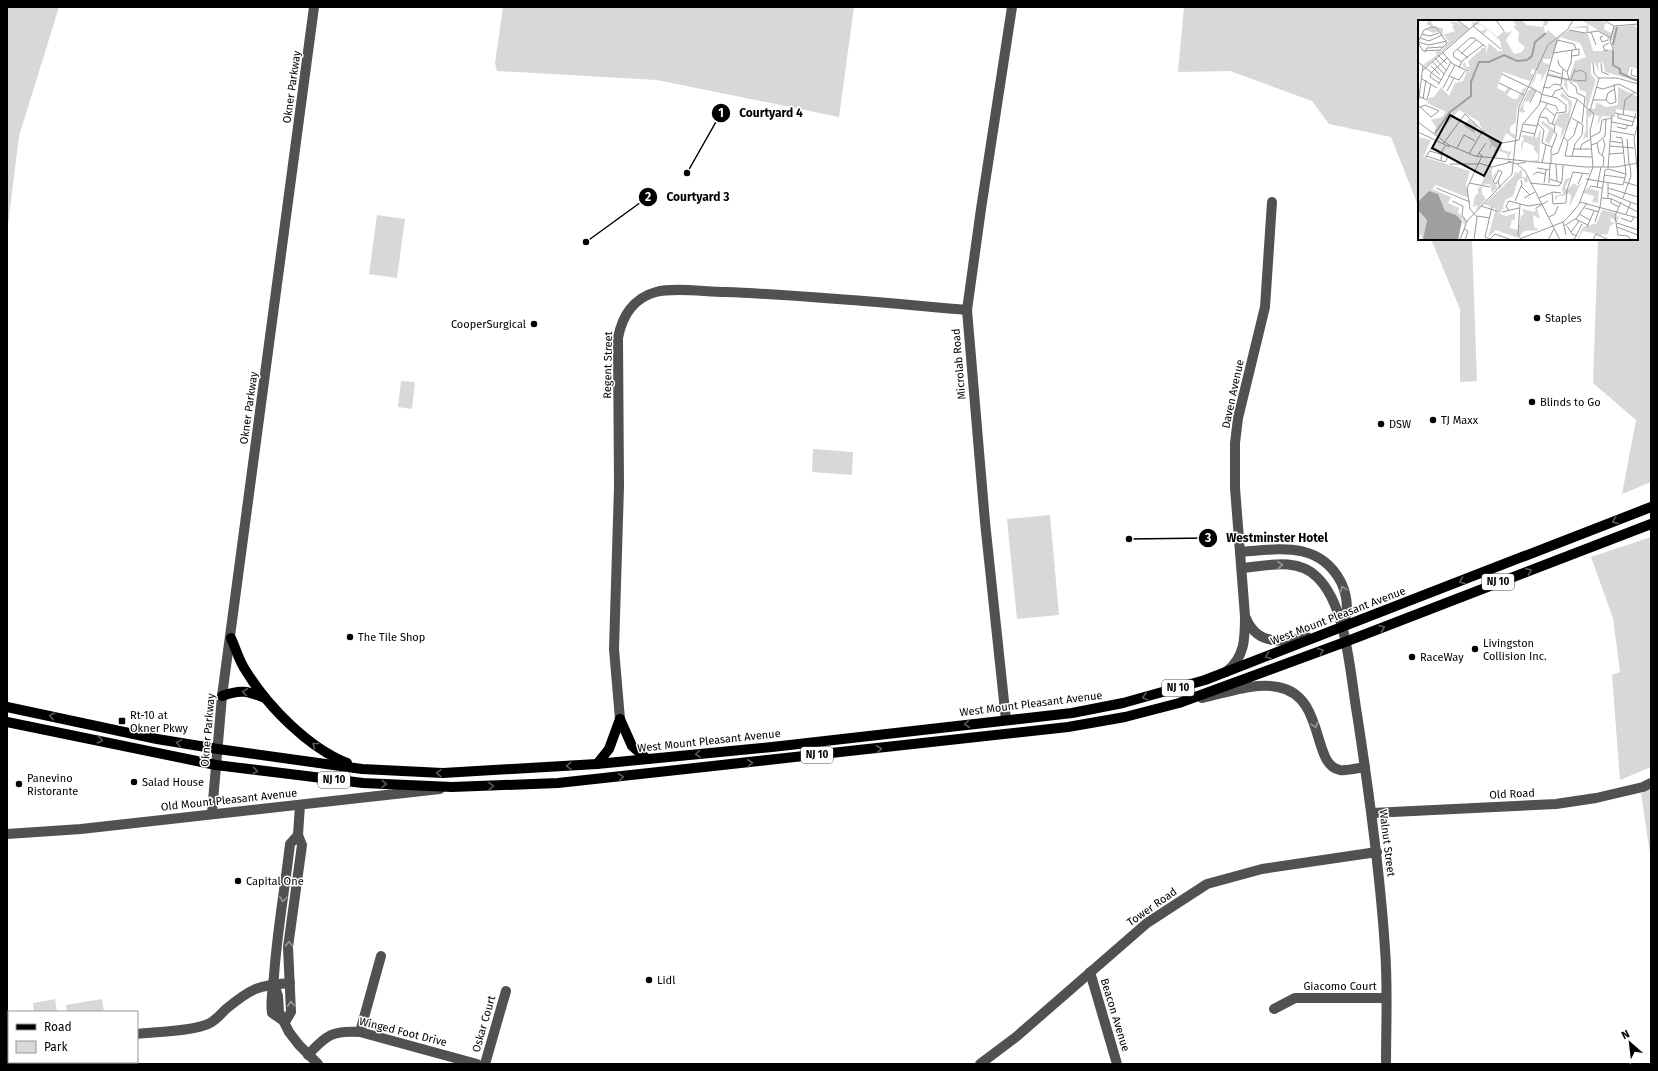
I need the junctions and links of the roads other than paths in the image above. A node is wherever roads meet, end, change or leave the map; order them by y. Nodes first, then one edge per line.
1 (314, 7) edge
2 (1012, 7) edge
3 (1272, 202) dead end
4 (967, 310) junction
5 (1651, 507) edge
6 (1651, 524) edge
7 (1240, 552) junction
8 (1242, 568) junction
9 (1245, 616) junction
10 (1343, 626) junction
11 (1329, 632) junction
12 (231, 638) junction
13 (1345, 642) junction
14 (1225, 672) junction
15 (222, 696) junction
16 (267, 699) junction
17 (1179, 703) junction
18 (7, 707) edge
19 (620, 719) junction
20 (1006, 720) junction
21 (7, 722) edge
22 (218, 750) junction
23 (646, 759) junction
24 (597, 764) junction
25 (216, 765) junction
26 (1365, 767) junction
27 (362, 769) junction
28 (1651, 783) edge
29 (452, 787) junction
30 (300, 805) junction
31 (212, 813) junction
32 (1372, 813) junction
33 (7, 834) edge
34 (298, 835) junction
35 (1377, 852) junction
36 (382, 956) dead end
37 (1090, 972) junction
38 (290, 983) junction
39 (274, 984) junction
40 (506, 991) dead end
41 (1386, 998) junction
42 (1274, 1009) dead end
43 (285, 1022) junction
44 (360, 1032) junction
45 (138, 1034) edge
46 (308, 1055) junction
47 (318, 1064) edge
48 (477, 1064) edge
49 (485, 1064) edge
50 (980, 1064) edge
51 (1117, 1064) edge
52 (1386, 1064) edge

1 - 12 street, Okner Parkway
2 - 4 street, Microlab Road
3 - 7 street, Daven Avenue
4 - 19 street, Regent Street
4 - 20 street, Microlab Road
5 -> 10 main road, West Mount Pleasant Avenue / NJ 10
13 -> 6 main road, NJ 10
7 - 8 street, Daven Avenue
10 -> 7 street, Walnut Street
8 - 9 street, Daven Avenue
8 -> 10 street, Walnut Street
9 - 11 street
9 - 14 street, Daven Avenue
10 - 11 main road, West Mount Pleasant Avenue / NJ 10
10 - 13 street, Walnut Street
11 -> 14 main road, West Mount Pleasant Avenue / NJ 10
12 - 15 street, Okner Parkway
12 - 16 main road
17 -> 13 main road, NJ 10
13 - 26 street, Walnut Street
14 -> 20 main road, West Mount Pleasant Avenue / NJ 10
16 -> 15 main road
15 - 22 street, Okner Parkway
27 -> 16 main road
17 -> 26 street
29 -> 17 main road, NJ 10
22 -> 18 main road, NJ 10
19 - 23 main road
19 - 24 main road
20 -> 23 main road, West Mount Pleasant Avenue / NJ 10
21 -> 25 main road, NJ 10
22 - 25 street, Okner Parkway
22 - 27 main road, NJ 10
23 - 24 main road, West Mount Pleasant Avenue / NJ 10
24 -> 27 main road, West Mount Pleasant Avenue / NJ 10
25 -> 29 main road, NJ 10
25 - 31 street, Okner Parkway
26 - 32 street, Walnut Street
28 - 32 street, Old Road
29 - 30 street, Old Mount Pleasant Avenue
30 - 31 street, Old Mount Pleasant Avenue
30 - 34 street
31 - 33 street, Old Mount Pleasant Avenue
32 - 35 street, Walnut Street
38 -> 34 street
34 -> 39 street
35 - 37 street, Tower Road
35 - 41 street, Walnut Street
36 - 44 street
37 - 50 street, Tower Road
37 - 51 street, Beacon Avenue
38 - 39 street
43 -> 38 street
39 - 43 street
39 - 45 street
40 - 49 street, Oskar Court
41 - 42 street, Giacomo Court
41 - 52 street, Walnut Street
43 - 46 street
44 - 46 street, Winged Foot Drive
44 - 48 street, Winged Foot Drive
46 - 47 street

